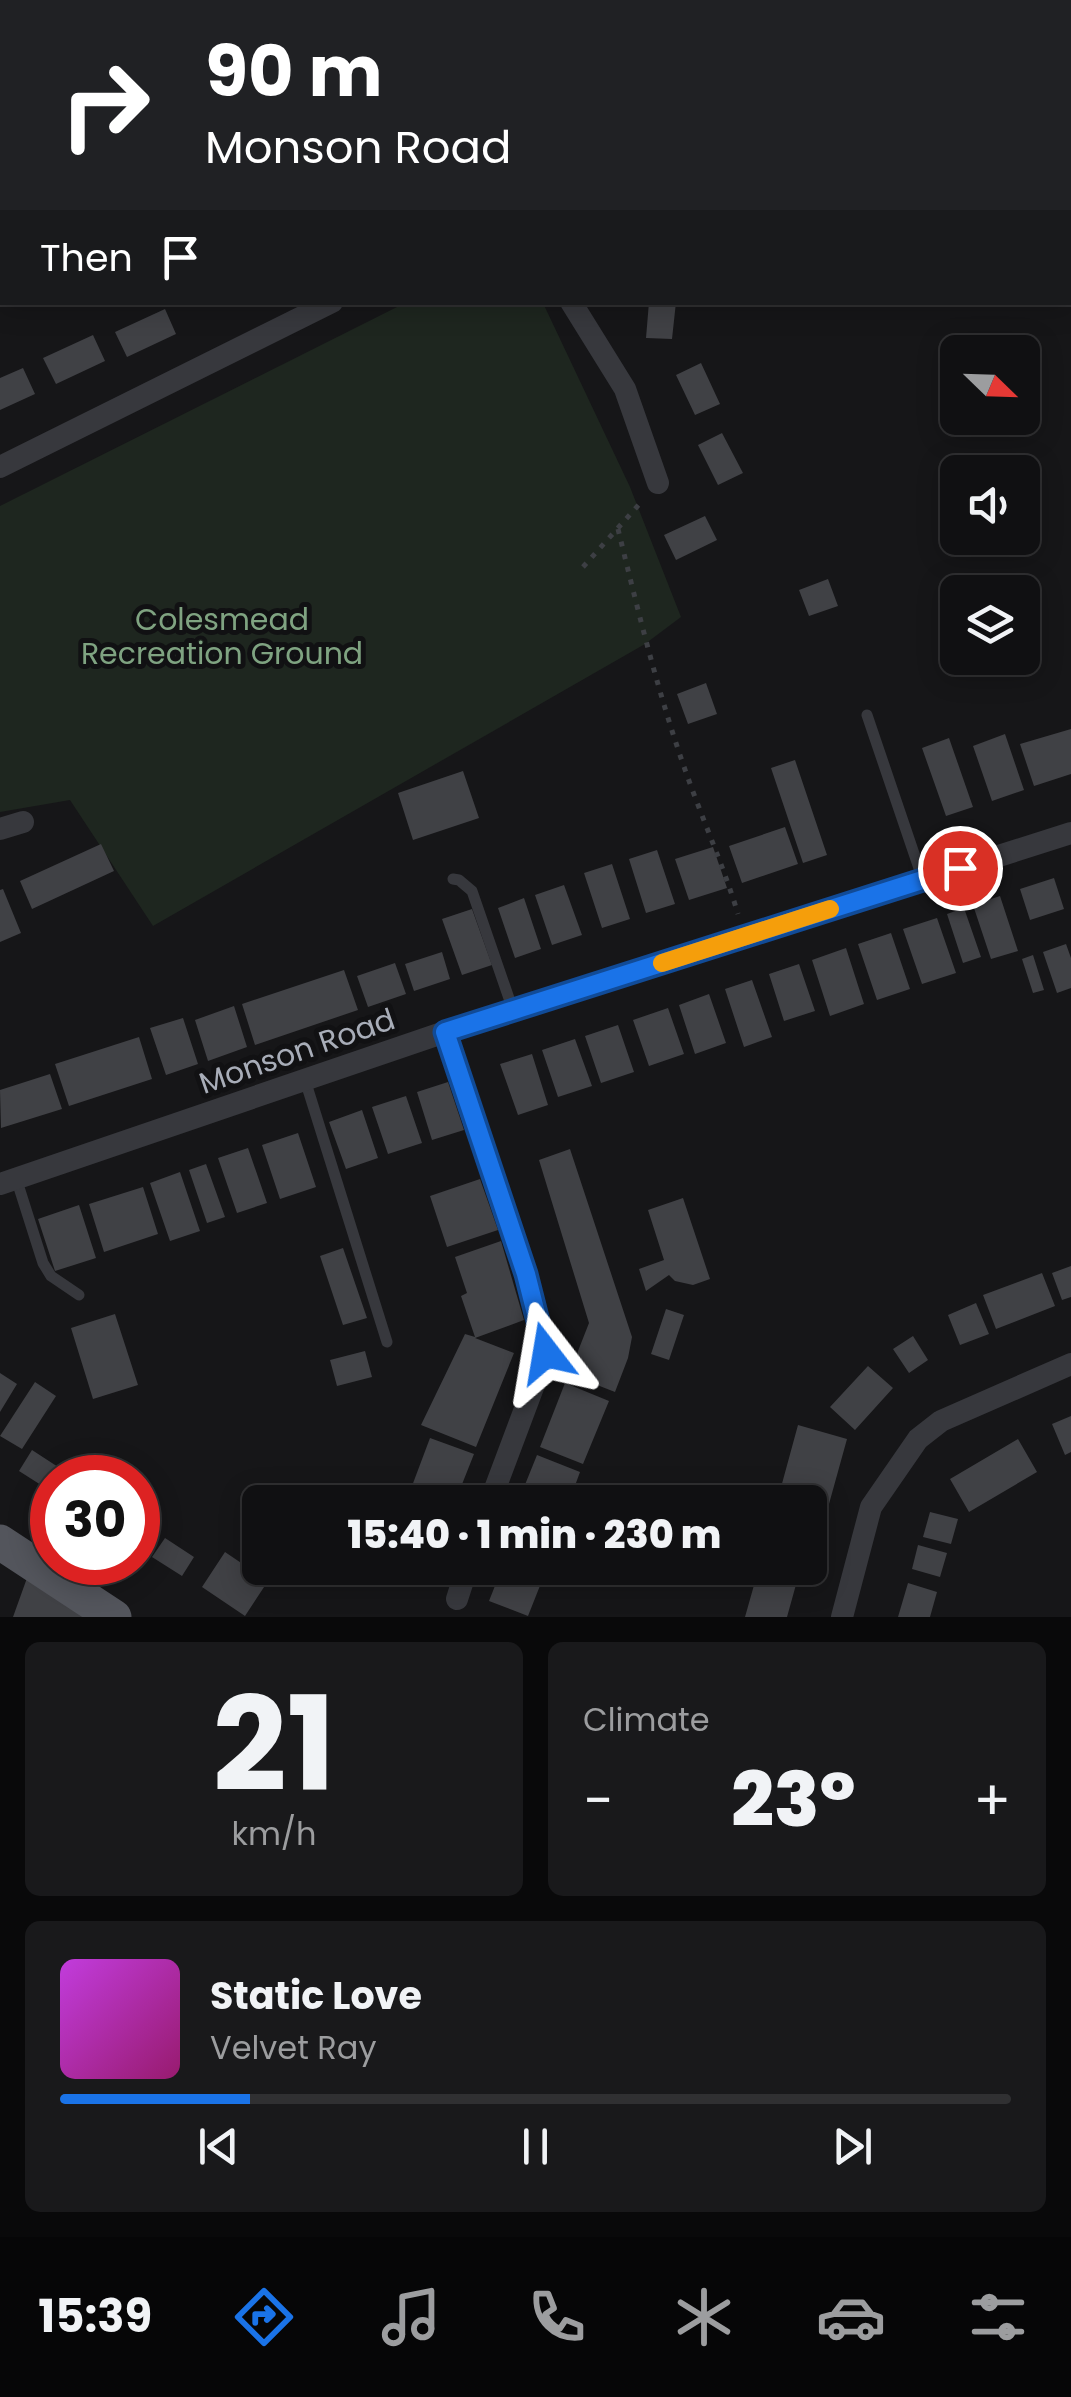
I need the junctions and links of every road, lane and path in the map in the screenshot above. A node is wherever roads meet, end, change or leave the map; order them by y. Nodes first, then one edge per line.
1 (319, 305) edge
2 (573, 305) edge
3 (0, 466) edge
4 (658, 483) joint
5 (618, 528) junction
6 (583, 567) dead end
7 (867, 715) dead end
8 (23, 822) dead end
9 (0, 829) edge
10 (1071, 832) edge
11 (453, 880) dead end
12 (923, 880) junction
13 (744, 936) junction
14 (513, 1010) junction
15 (445, 1032) junction
16 (305, 1080) junction
17 (8, 1181) edge
18 (79, 1295) dead end
19 (388, 1342) dead end
20 (1071, 1364) edge
21 (496, 1485) edge
22 (0, 1542) edge
23 (462, 1585) edge
24 (456, 1600) dead end
25 (114, 1617) edge
26 (842, 1617) edge

1 - 3 street
2 - 4 street
4 - 5 path
5 - 6 path
5 - 13 path
7 - 12 lane
8 - 9 street
10 - 12 street, Monson Road
11 - 14 lane
12 - 13 street, Monson Road
13 - 14 street, Monson Road
14 - 15 street, Monson Road
15 - 16 street, Monson Road
15 - 21 street
16 - 17 street, Monson Road
16 - 19 lane
17 - 18 lane
20 - 26 street
22 - 25 main road
23 - 24 street

